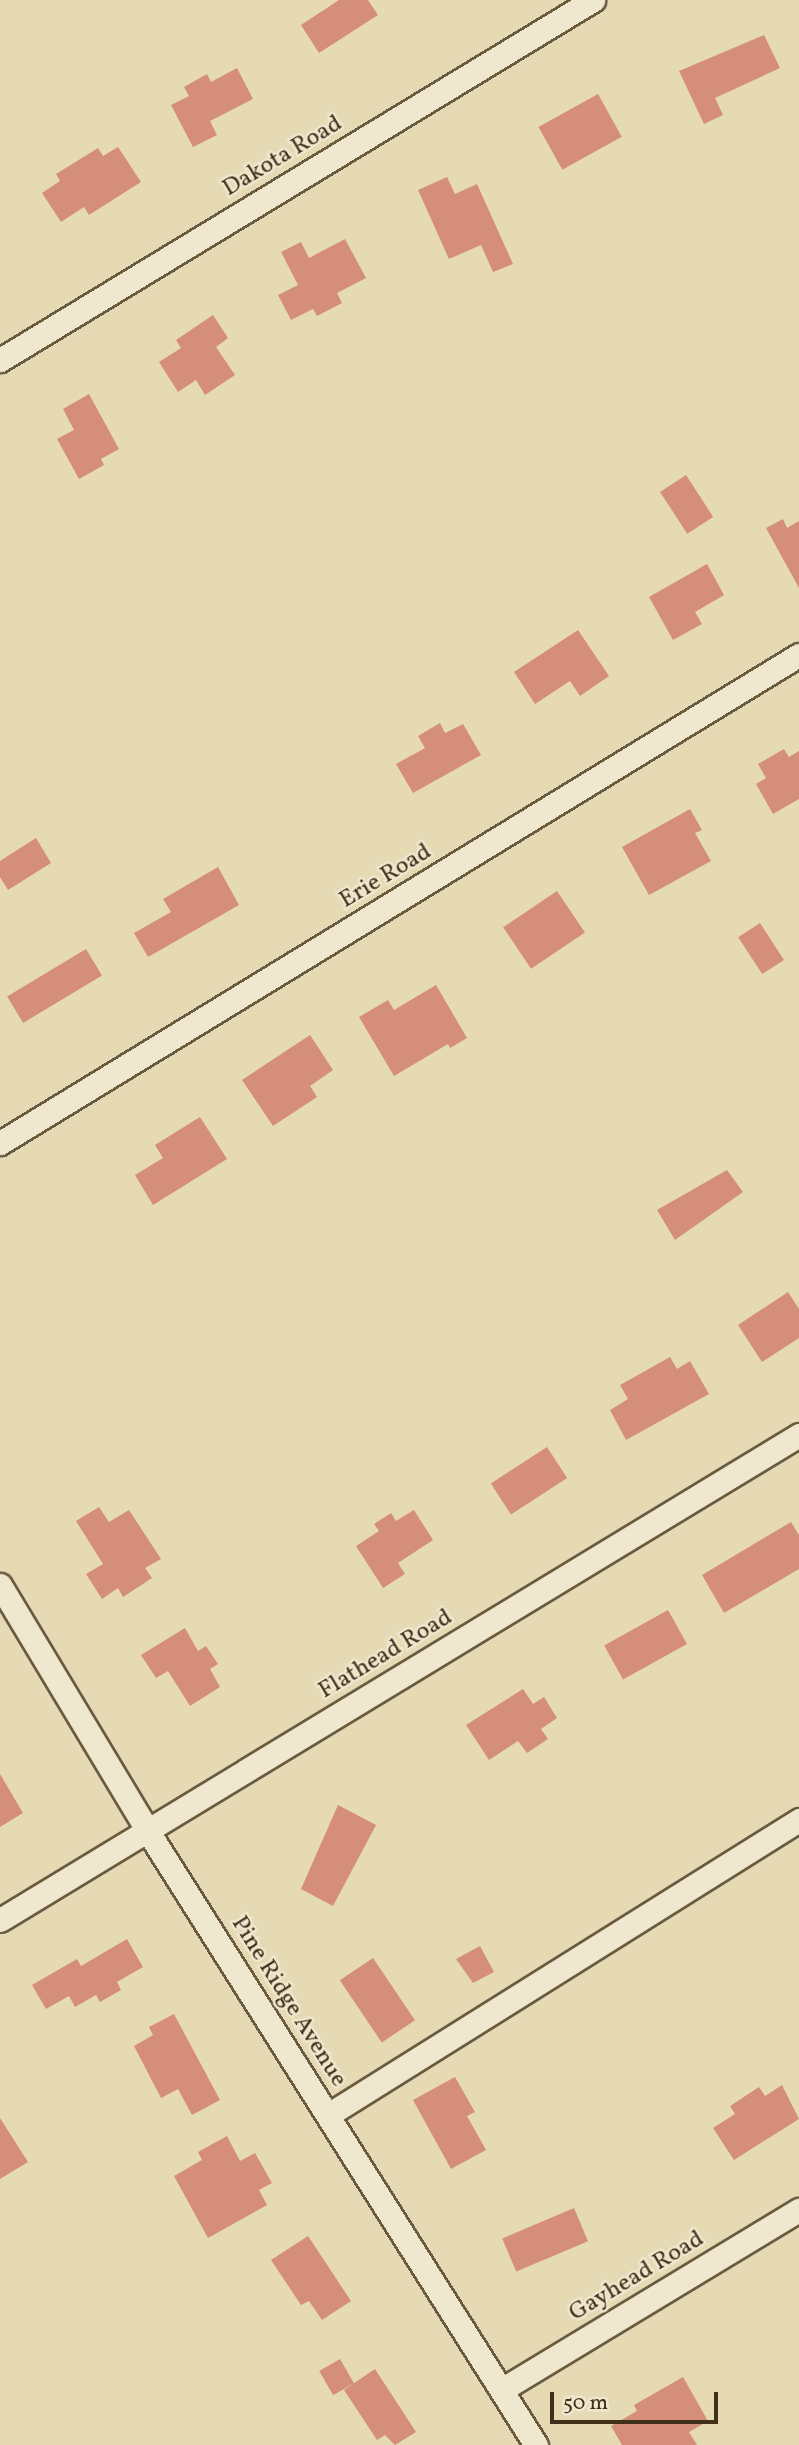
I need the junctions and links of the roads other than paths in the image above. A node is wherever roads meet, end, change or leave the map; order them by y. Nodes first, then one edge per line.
1 (593, 0) edge
2 (0, 360) edge
3 (799, 655) edge
4 (0, 1143) edge
5 (799, 1435) edge
6 (0, 1585) edge
7 (799, 1820) edge
8 (147, 1830) junction
9 (0, 1920) edge
10 (328, 2115) junction
11 (799, 2210) edge
12 (503, 2389) junction
13 (536, 2445) edge

1 - 2 street, Dakota Road
3 - 4 street, Erie Road
5 - 8 street, Flathead Road
6 - 8 street, Pine Ridge Avenue
7 - 10 street
8 - 9 street, Flathead Road
8 - 10 street, Pine Ridge Avenue
10 - 12 street, Pine Ridge Avenue
11 - 12 street, Gayhead Road
12 - 13 street, Pine Ridge Avenue

